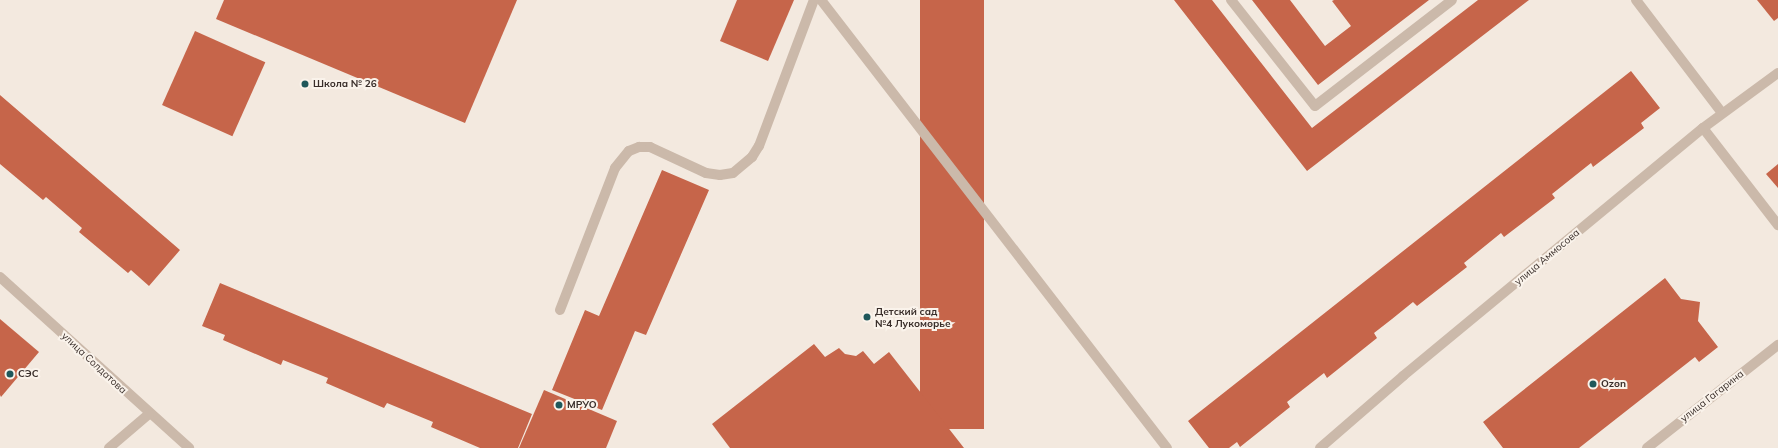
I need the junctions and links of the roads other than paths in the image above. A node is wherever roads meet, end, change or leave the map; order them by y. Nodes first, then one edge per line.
1 (814, 0) edge
2 (821, 0) edge
3 (1231, 0) edge
4 (1452, 0) edge
5 (1636, 0) edge
6 (1778, 73) edge
7 (1722, 112) junction
8 (1703, 128) junction
9 (1778, 225) edge
10 (0, 277) edge
11 (560, 310) dead end
12 (1778, 345) edge
13 (149, 414) junction
14 (109, 448) edge
15 (189, 448) edge
16 (1167, 448) edge
17 (1320, 448) edge
18 (1647, 448) edge

1 - 11 street
2 - 16 street
3 - 4 street
5 - 7 street
6 - 7 street, улица Аммосова
7 - 8 street, улица Аммосова
8 - 9 street
8 - 17 street, улица Аммосова
10 - 13 street, улица Солдатова
12 - 18 street, улица Гагарина
13 - 14 street
13 - 15 street, улица Солдатова

